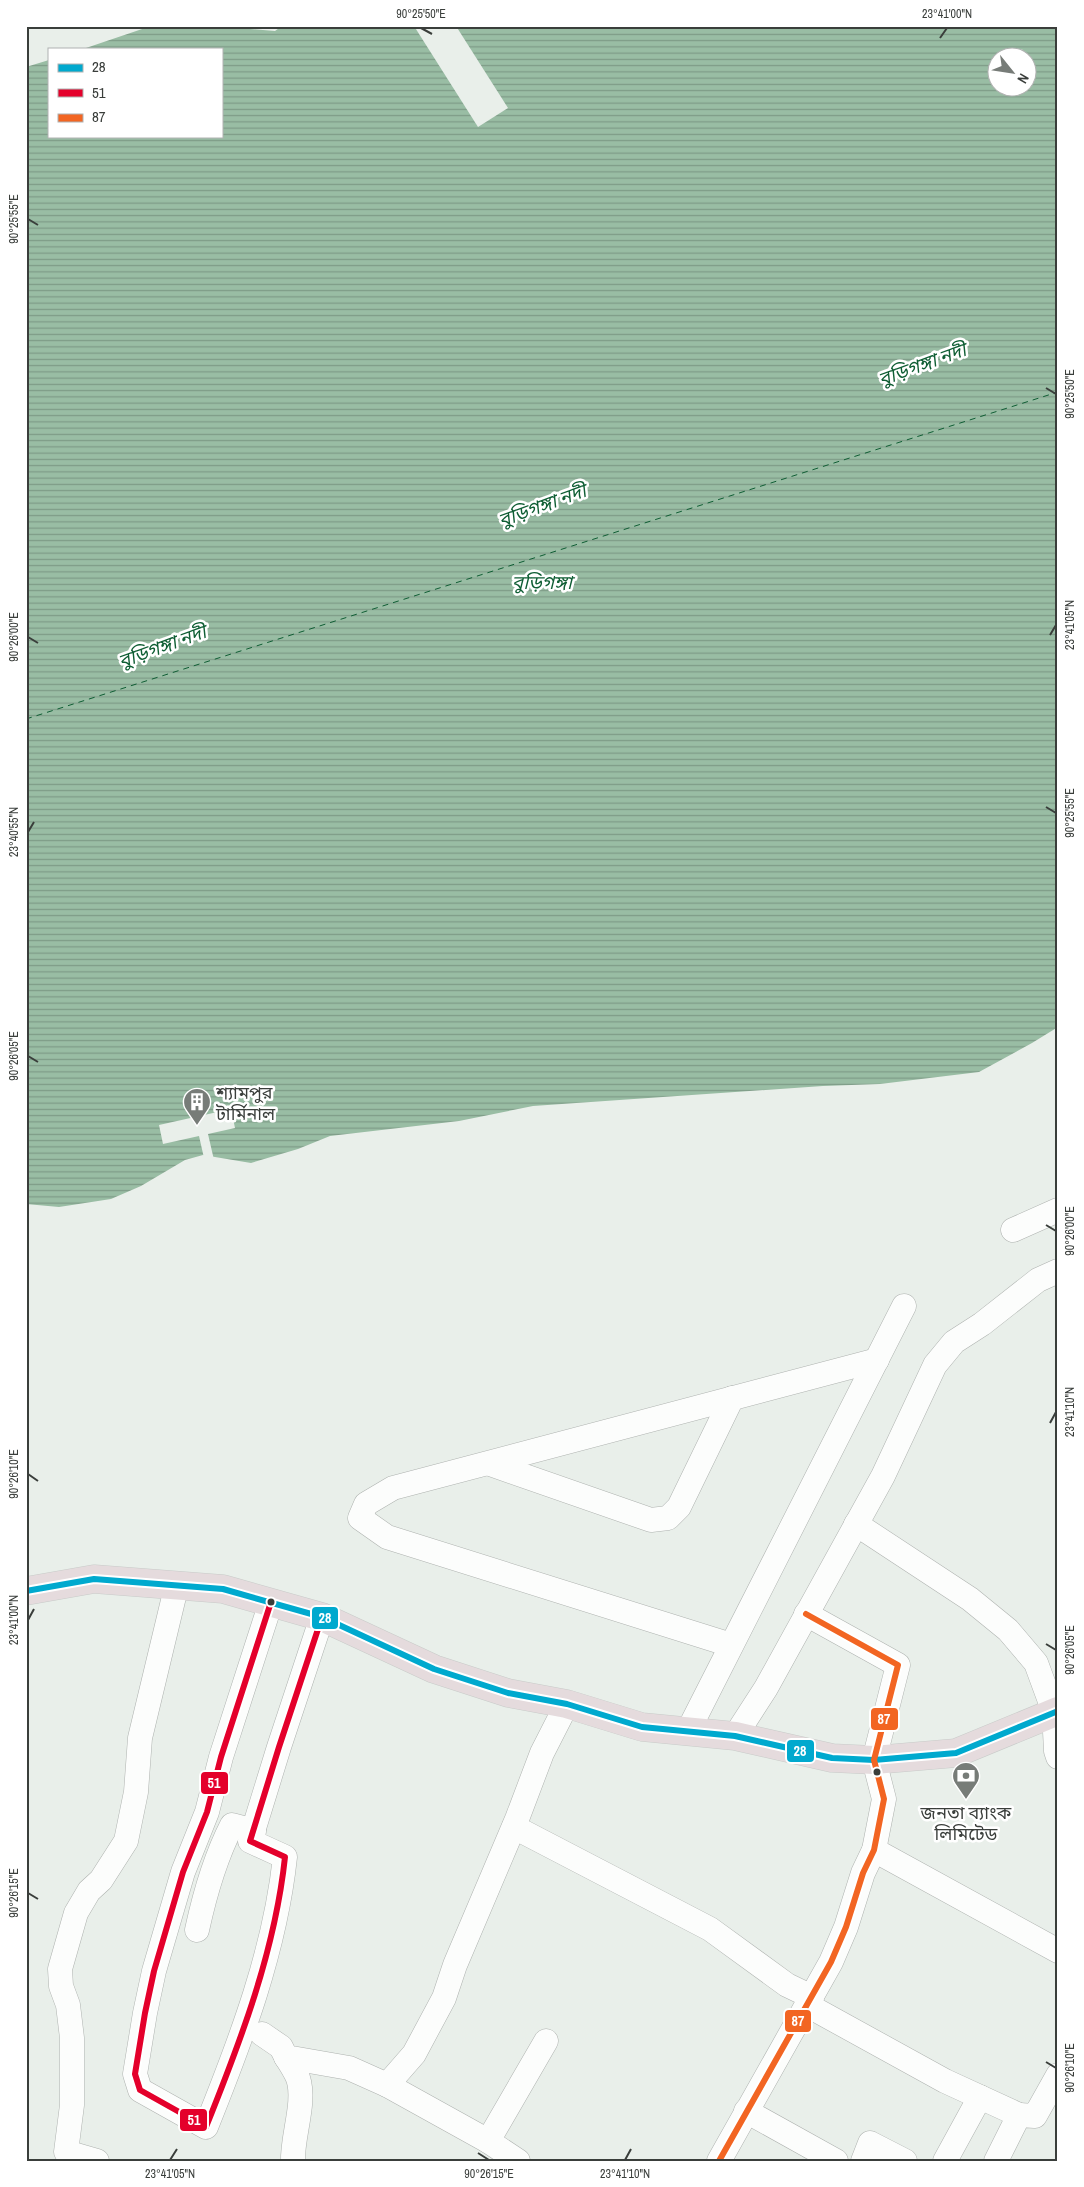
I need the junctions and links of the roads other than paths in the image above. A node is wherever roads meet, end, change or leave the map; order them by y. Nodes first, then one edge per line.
1 (1058, 1210) edge
2 (1013, 1230) dead end
3 (1058, 1271) edge
4 (904, 1306) dead end
5 (877, 1360) junction
6 (732, 1398) junction
7 (490, 1464) junction
8 (856, 1524) junction
9 (177, 1584) junction
10 (26, 1591) edge
11 (271, 1602) junction
12 (806, 1614) junction
13 (322, 1617) junction
14 (731, 1645) junction
15 (568, 1704) junction
16 (1056, 1711) edge
17 (688, 1731) junction
18 (735, 1736) junction
19 (1058, 1757) edge
20 (874, 1760) junction
21 (514, 1827) junction
22 (254, 1831) junction
23 (874, 1850) junction
24 (197, 1930) dead end
25 (1058, 1951) edge
26 (809, 2001) junction
27 (262, 2034) dead end
28 (546, 2041) dead end
29 (286, 2057) junction
30 (1058, 2076) edge
31 (387, 2085) junction
32 (980, 2097) junction
33 (746, 2111) junction
34 (1019, 2115) junction
35 (488, 2141) junction
36 (97, 2161) edge
37 (294, 2161) edge
38 (518, 2161) edge
39 (719, 2161) edge
40 (836, 2161) edge
41 (863, 2161) edge
42 (905, 2161) edge
43 (945, 2161) edge
44 (996, 2161) edge

1 - 2 street
3 - 8 street
4 - 5 street
5 - 6 street
5 - 14 street
6 - 7 street
6 - 7 street
7 - 14 street
8 - 12 street
8 - 16 street
9 - 10 highway
9 - 11 highway
9 - 36 street
11 - 13 highway
11 - 22 street
12 - 18 street
12 - 20 street
13 - 15 highway
13 - 22 street
14 - 17 street
15 - 17 highway
15 - 21 street
16 - 19 street
16 - 20 highway
17 - 18 highway
18 - 20 highway
20 - 23 street
21 - 26 street
21 - 31 street
22 - 24 street
23 - 25 street
23 - 26 street
26 - 32 street
26 - 33 street
27 - 29 street
28 - 35 street
29 - 31 street
29 - 37 street
30 - 34 street
31 - 35 street
32 - 34 street
32 - 43 street
33 - 39 street
33 - 40 street
34 - 44 street
35 - 38 street
41 - 42 street

